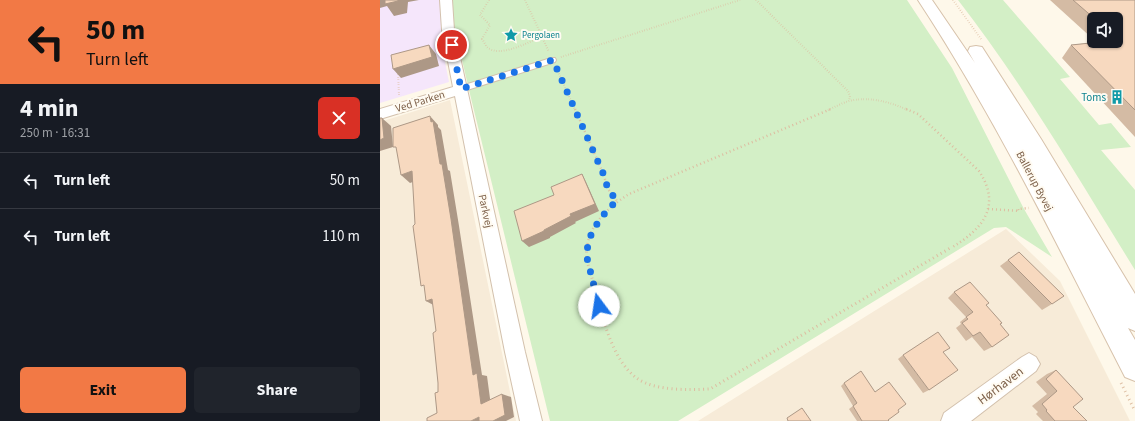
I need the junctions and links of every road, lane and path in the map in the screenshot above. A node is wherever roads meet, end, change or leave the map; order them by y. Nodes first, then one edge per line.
1 (446, 0) edge
2 (489, 0) edge
3 (525, 0) edge
4 (740, 0) edge
5 (756, 0) edge
6 (925, 0) edge
7 (940, 0) edge
8 (542, 37) junction
9 (553, 60) junction
10 (397, 66) edge
11 (461, 89) junction
12 (849, 101) junction
13 (400, 107) junction
14 (380, 114) edge
15 (617, 201) junction
16 (1027, 208) dead end
17 (988, 209) junction
18 (1135, 318) edge
19 (1029, 364) dead end
20 (1135, 367) edge
21 (531, 421) edge
22 (952, 421) edge

1 - 11 street, Parkvej
2 - 8 path
3 - 8 path
4 - 9 path
5 - 12 path
6 - 20 main road, Ballerup Byvej
7 - 18 main road, Ballerup Byvej
8 - 9 path
9 - 11 lane
9 - 15 path
10 - 13 path
11 - 13 street, Ved Parken
11 - 21 street, Parkvej
12 - 15 path
12 - 17 path
13 - 14 street, Ved Parken
15 - 17 path
16 - 17 path
19 - 22 street, Hørhaven

